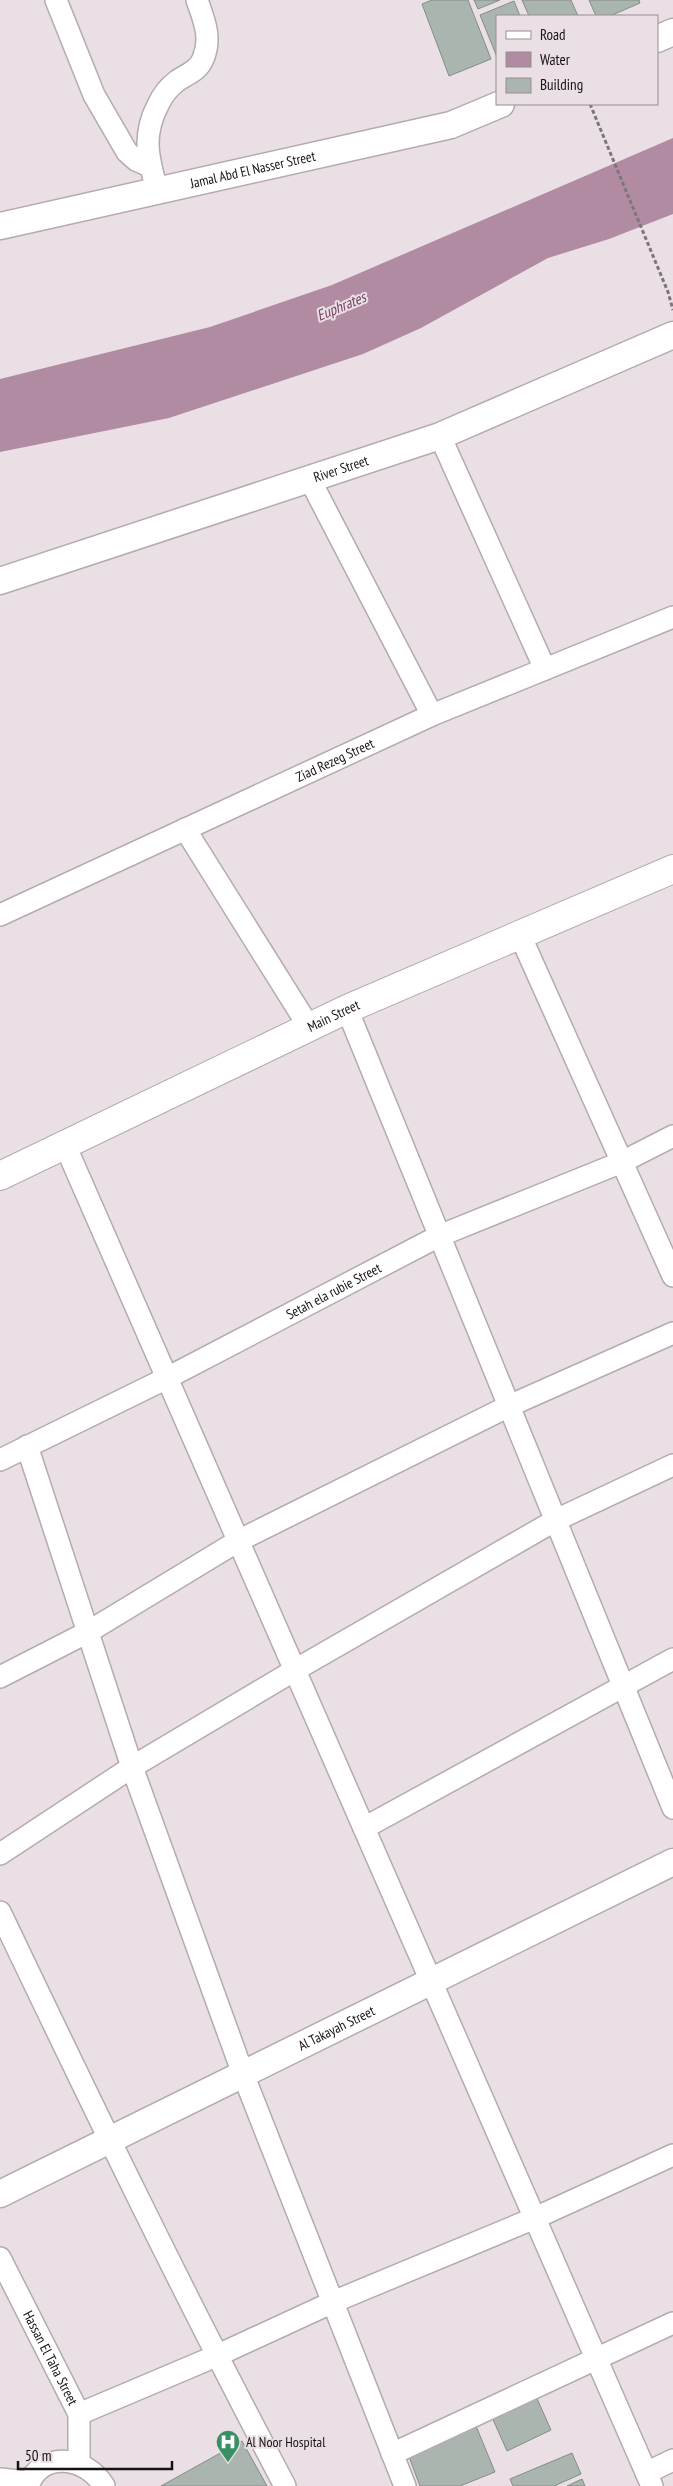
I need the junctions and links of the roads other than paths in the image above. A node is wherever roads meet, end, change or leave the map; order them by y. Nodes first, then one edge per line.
1 (56, 0) edge
2 (197, 0) edge
3 (673, 32) edge
4 (658, 39) edge
5 (499, 105) edge
6 (154, 178) junction
7 (0, 226) edge
8 (673, 334) edge
9 (440, 436) junction
10 (309, 478) junction
11 (0, 581) edge
12 (673, 617) edge
13 (545, 669) junction
14 (432, 715) junction
15 (186, 829) junction
16 (673, 869) edge
17 (0, 915) edge
18 (520, 935) junction
19 (347, 1009) junction
20 (309, 1027) junction
21 (673, 1136) edge
22 (64, 1145) junction
23 (622, 1162) junction
24 (0, 1176) edge
25 (440, 1236) junction
26 (673, 1276) edge
27 (673, 1333) edge
28 (167, 1378) junction
29 (509, 1406) junction
30 (27, 1446) junction
31 (0, 1460) edge
32 (673, 1465) edge
33 (556, 1520) junction
34 (238, 1541) junction
35 (88, 1632) junction
36 (673, 1659) edge
37 (295, 1670) junction
38 (0, 1677) edge
39 (623, 1686) junction
40 (132, 1767) junction
41 (673, 1808) edge
42 (364, 1828) junction
43 (0, 1854) edge
44 (673, 1862) edge
45 (0, 1912) edge
46 (431, 1981) junction
47 (243, 2074) junction
48 (109, 2140) junction
49 (673, 2155) edge
50 (0, 2194) edge
51 (535, 2218) junction
52 (0, 2258) edge
53 (333, 2302) junction
54 (673, 2323) edge
55 (216, 2356) junction
56 (597, 2359) junction
57 (79, 2414) junction
58 (392, 2454) junction
59 (673, 2460) edge
60 (78, 2463) junction
61 (0, 2479) edge
62 (649, 2479) edge
63 (29, 2484) edge
64 (104, 2486) edge
65 (285, 2486) edge
66 (405, 2486) edge

1 - 6 street
2 - 6 street
3 - 4 street
5 - 6 street, Jamal Abd El Nasser Street
6 - 7 street, Jamal Abd El Nasser Street
8 - 9 street, River Street
9 - 10 street, River Street
9 - 13 street
10 - 11 street, River Street
10 - 14 street
12 - 13 street, Ziad Rezeg Street
13 - 14 street, Ziad Rezeg Street
14 - 15 street, Ziad Rezeg Street
15 - 17 street, Ziad Rezeg Street
15 - 20 street
16 - 18 main road, Main Street
18 - 19 main road, Main Street
18 - 23 street
19 - 20 main road, Main Street
19 - 25 street
20 - 22 main road, Main Street
21 - 23 street, Setah ela rubie Street
22 - 24 main road, Main Street
22 - 28 street
23 - 25 street, Setah ela rubie Street
23 - 26 street
25 - 28 street, Setah ela rubie Street
25 - 29 street
27 - 29 street
28 - 30 street, Setah ela rubie Street
28 - 34 street
29 - 33 street
29 - 34 street
30 - 31 street, Setah ela rubie Street
30 - 35 street
32 - 33 street
33 - 37 street
33 - 39 street
34 - 35 street
34 - 37 street
35 - 38 street
35 - 40 street
36 - 39 street
37 - 40 street
37 - 42 street
39 - 41 street
39 - 42 street
40 - 43 street
40 - 47 street
42 - 46 street
44 - 46 street, Al Takayah Street
45 - 48 street
46 - 47 street, Al Takayah Street
46 - 51 street
47 - 48 street, Al Takayah Street
47 - 53 street
48 - 50 street, Al Takayah Street
48 - 55 street
49 - 51 street
51 - 53 street
51 - 56 street
52 - 57 street, Hassan El Taha Street
53 - 55 street
53 - 58 street
54 - 56 street
55 - 57 street
55 - 65 street
56 - 58 street
56 - 62 street
57 - 60 street, Hassan El Taha Street
58 - 66 street
59 - 62 street
60 - 63 street
60 - 64 street
61 - 63 street

